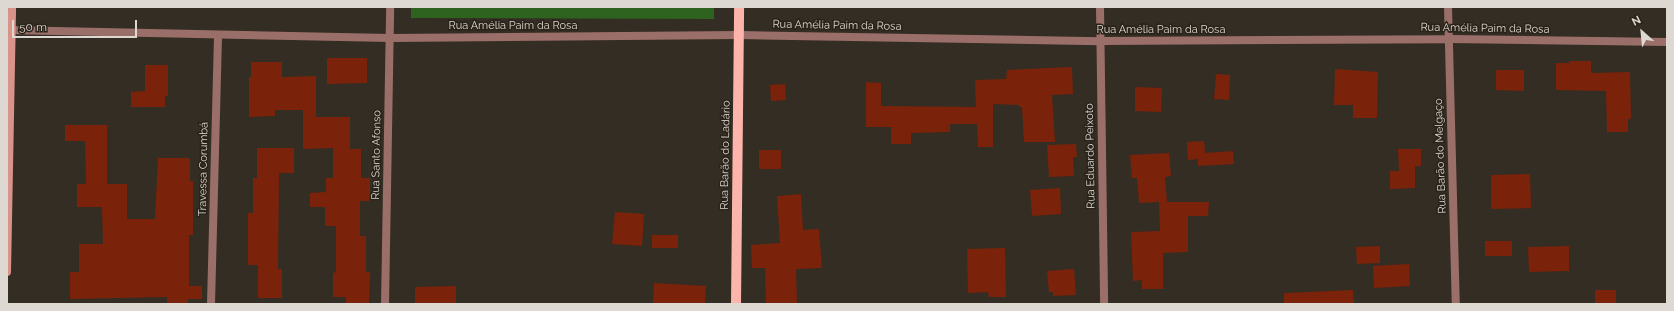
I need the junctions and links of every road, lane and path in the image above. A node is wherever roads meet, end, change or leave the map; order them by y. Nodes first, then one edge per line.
1 (12, 7) edge
2 (390, 7) edge
3 (739, 7) edge
4 (1100, 7) edge
5 (1448, 7) edge
6 (9, 31) edge
7 (218, 35) junction
8 (739, 36) junction
9 (390, 38) junction
10 (1449, 39) junction
11 (1100, 41) junction
12 (1667, 42) edge
13 (7, 272) edge
14 (211, 304) edge
15 (385, 304) edge
16 (736, 304) edge
17 (1104, 304) edge
18 (1456, 304) edge

1 - 6 street
2 - 9 street, Rua Santo Afonso
3 - 8 main road, Rua Barão do Ladário
4 - 11 street, Rua Eduardo Peixoto
5 - 10 street, Rua Barão do Melgaço
6 - 7 street, Rua Amélia Paim da Rosa
6 - 13 street
7 - 9 street, Rua Amélia Paim da Rosa
7 - 14 street, Travessa Corumbá
8 - 9 street, Rua Amélia Paim da Rosa
8 - 11 street, Rua Amélia Paim da Rosa
8 - 16 main road, Rua Barão do Ladário
9 - 15 street, Rua Santo Afonso
10 - 11 street, Rua Amélia Paim da Rosa
10 - 12 street, Rua Amélia Paim da Rosa
10 - 18 street, Rua Barão do Melgaço
11 - 17 street, Rua Eduardo Peixoto

